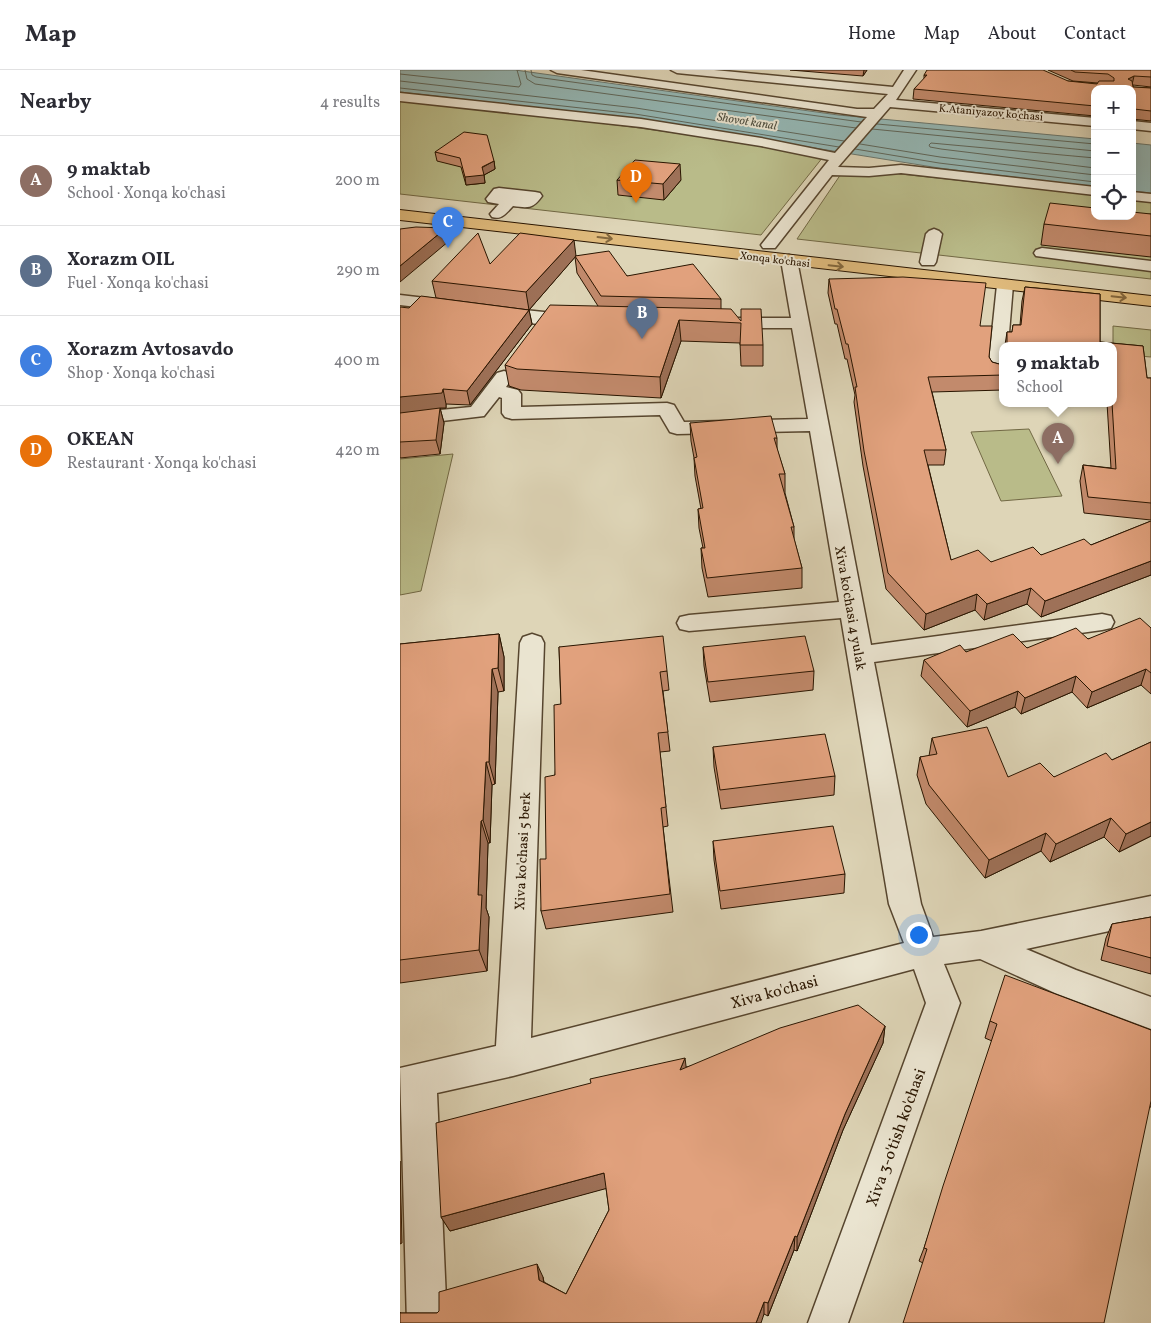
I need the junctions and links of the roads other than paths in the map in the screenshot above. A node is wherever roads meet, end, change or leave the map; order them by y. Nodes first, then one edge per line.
1 (557, 70) edge
2 (677, 70) edge
3 (910, 70) edge
4 (897, 91) junction
5 (400, 97) edge
6 (882, 108) junction
7 (1091, 122) edge
8 (1136, 126) edge
9 (1151, 127) edge
10 (838, 158) junction
11 (828, 171) junction
12 (1091, 191) edge
13 (1136, 196) edge
14 (1151, 198) edge
15 (510, 201) dead end
16 (400, 203) edge
17 (497, 214) junction
18 (400, 215) edge
19 (934, 234) dead end
20 (769, 244) junction
21 (1042, 253) dead end
22 (789, 260) junction
23 (928, 262) junction
24 (1151, 266) edge
25 (1004, 284) junction
26 (1151, 287) edge
27 (400, 300) edge
28 (1151, 301) edge
29 (547, 319) junction
30 (594, 320) edge
31 (707, 323) edge
32 (800, 323) junction
33 (536, 335) edge
34 (999, 342) edge
35 (999, 346) edge
36 (512, 366) edge
37 (997, 371) edge
38 (494, 390) junction
39 (400, 420) edge
40 (818, 425) junction
41 (852, 609) junction
42 (1102, 622) dead end
43 (689, 623) dead end
44 (532, 643) dead end
45 (860, 655) junction
46 (1151, 909) edge
47 (981, 945) junction
48 (925, 952) junction
49 (1151, 1013) edge
50 (513, 1059) junction
51 (410, 1083) edge
52 (427, 1323) edge
53 (828, 1323) edge

1 - 6 street, K.Ataniyazov ko'chasi
2 - 4 street
3 - 4 street
4 - 6 street
5 - 10 street
6 - 7 street, K.Ataniyazov ko'chasi
6 - 10 street
8 - 9 street
10 - 11 street
11 - 12 street
11 - 20 street
13 - 14 street
15 - 17 street
16 - 17 main road, Xonqa ko'chasi
17 - 20 main road, Xonqa ko'chasi
18 -> 22 main road, Xonqa ko'chasi
19 - 23 street
20 - 23 main road, Xonqa ko'chasi
21 - 24 street
22 -> 25 main road, Xonqa ko'chasi
22 - 32 street, Xiva ko'chasi 4 yulak
23 - 26 main road, Xonqa ko'chasi
25 -> 28 main road, Xonqa ko'chasi
25 - 34 street
27 - 29 street
29 - 30 street
29 - 33 street
31 - 32 street
32 - 40 street, Xiva ko'chasi 4 yulak
35 - 37 street
36 - 38 street
38 - 39 street
38 - 40 street
40 - 41 street, Xiva ko'chasi 4 yulak
41 - 43 street
41 - 45 street, Xiva ko'chasi 4 yulak
42 - 45 street
44 - 50 street, Xiva ko'chasi 5 berk
45 - 48 street, Xiva ko'chasi 4 yulak
46 - 47 street, Xiva ko'chasi
47 - 48 street, Xiva ko'chasi
47 - 49 street
48 - 50 street, Xiva ko'chasi
48 - 53 street, Xiva 3-o'tish ko'chasi
50 - 51 street, Xiva ko'chasi
51 - 52 street

